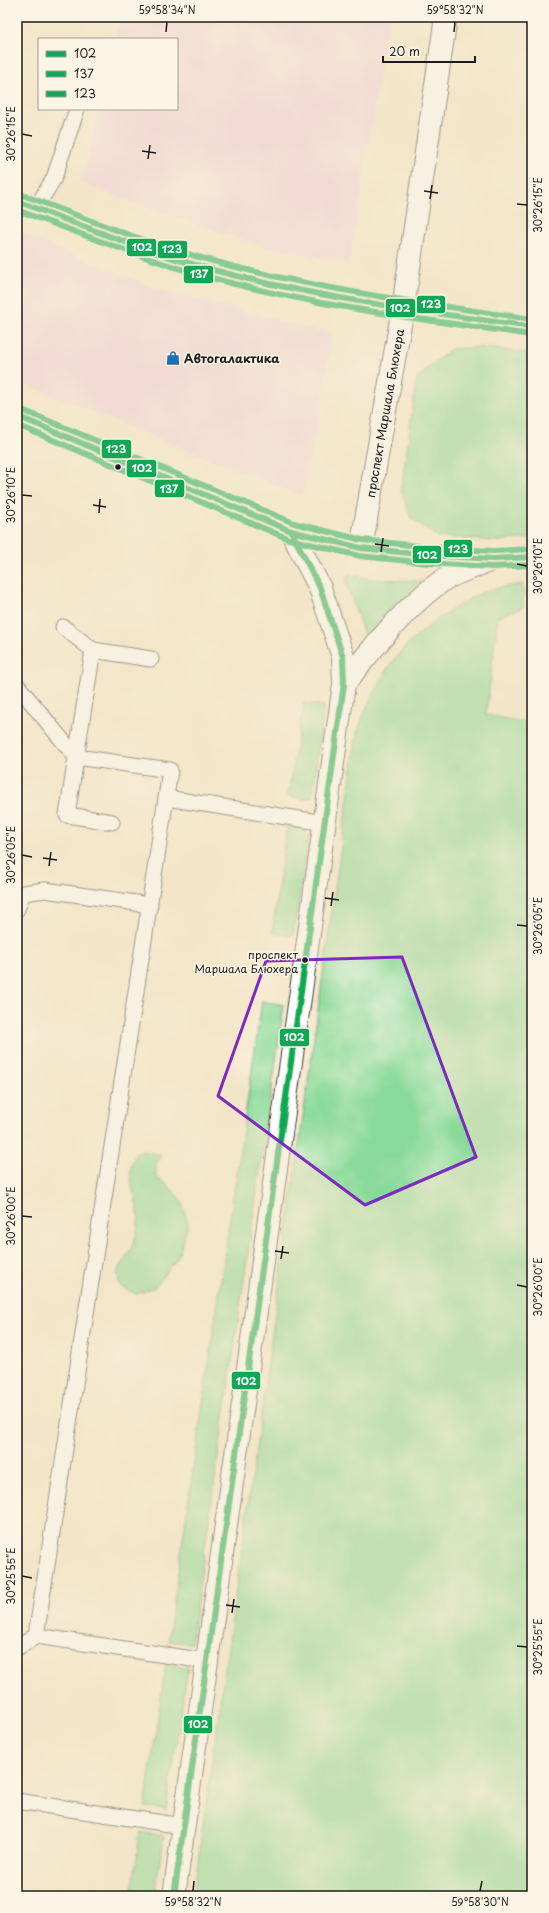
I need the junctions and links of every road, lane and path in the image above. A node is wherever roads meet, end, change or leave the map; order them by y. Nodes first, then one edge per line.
1 (446, 17) edge
2 (76, 110) edge
3 (27, 204) edge
4 (403, 308) junction
5 (532, 327) edge
6 (17, 416) edge
7 (291, 531) junction
8 (361, 548) junction
9 (532, 556) edge
10 (493, 559) junction
11 (63, 627) dead end
12 (93, 650) junction
13 (151, 659) dead end
14 (344, 684) junction
15 (17, 685) edge
16 (76, 756) junction
17 (166, 798) junction
18 (112, 822) dead end
19 (325, 823) junction
20 (150, 905) junction
21 (17, 909) edge
22 (36, 1636) junction
23 (17, 1648) edge
24 (206, 1661) junction
25 (17, 1801) edge
26 (183, 1826) junction
27 (174, 1896) edge

1 - 4 street, проспект Маршала Блюхера
2 - 3 lane
3 - 4 street
4 - 5 street
4 - 8 street, проспект Маршала Блюхера
6 - 7 street
7 - 8 street
7 - 14 street
8 - 10 street
9 - 10 street
10 - 14 street
11 - 12 lane
12 - 13 lane
12 - 16 lane
14 - 19 street
15 - 16 lane
16 - 17 lane
16 - 18 lane
17 - 19 lane
17 - 20 lane
19 - 24 street
20 - 21 lane
20 - 22 lane
22 - 23 lane
22 - 24 lane
24 - 26 street
25 - 26 lane
26 - 27 street

